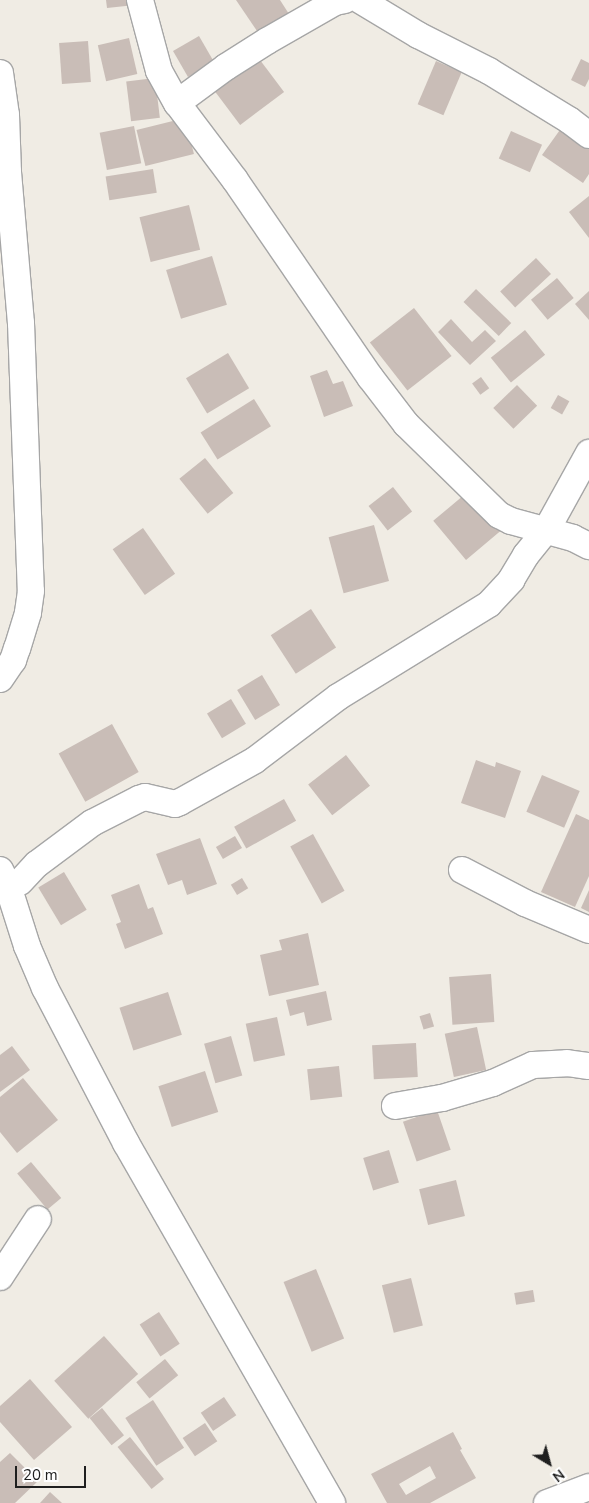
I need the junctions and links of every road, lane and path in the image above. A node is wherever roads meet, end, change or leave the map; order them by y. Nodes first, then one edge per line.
1 (140, 0) edge
2 (344, 0) edge
3 (360, 0) edge
4 (0, 73) edge
5 (177, 103) junction
6 (589, 135) edge
7 (589, 453) edge
8 (547, 529) junction
9 (589, 546) edge
10 (0, 679) edge
11 (462, 870) dead end
12 (10, 876) edge
13 (589, 930) edge
14 (589, 1066) edge
15 (395, 1106) dead end
16 (38, 1219) dead end
17 (0, 1277) edge
18 (589, 1487) edge
19 (332, 1503) edge
20 (547, 1503) edge

1 - 5 street
2 - 5 street
3 - 6 street
4 - 10 street
5 - 8 street
7 - 8 street
8 - 9 street
8 - 12 street
11 - 13 street
12 - 19 street
14 - 15 street
16 - 17 street
18 - 20 street

